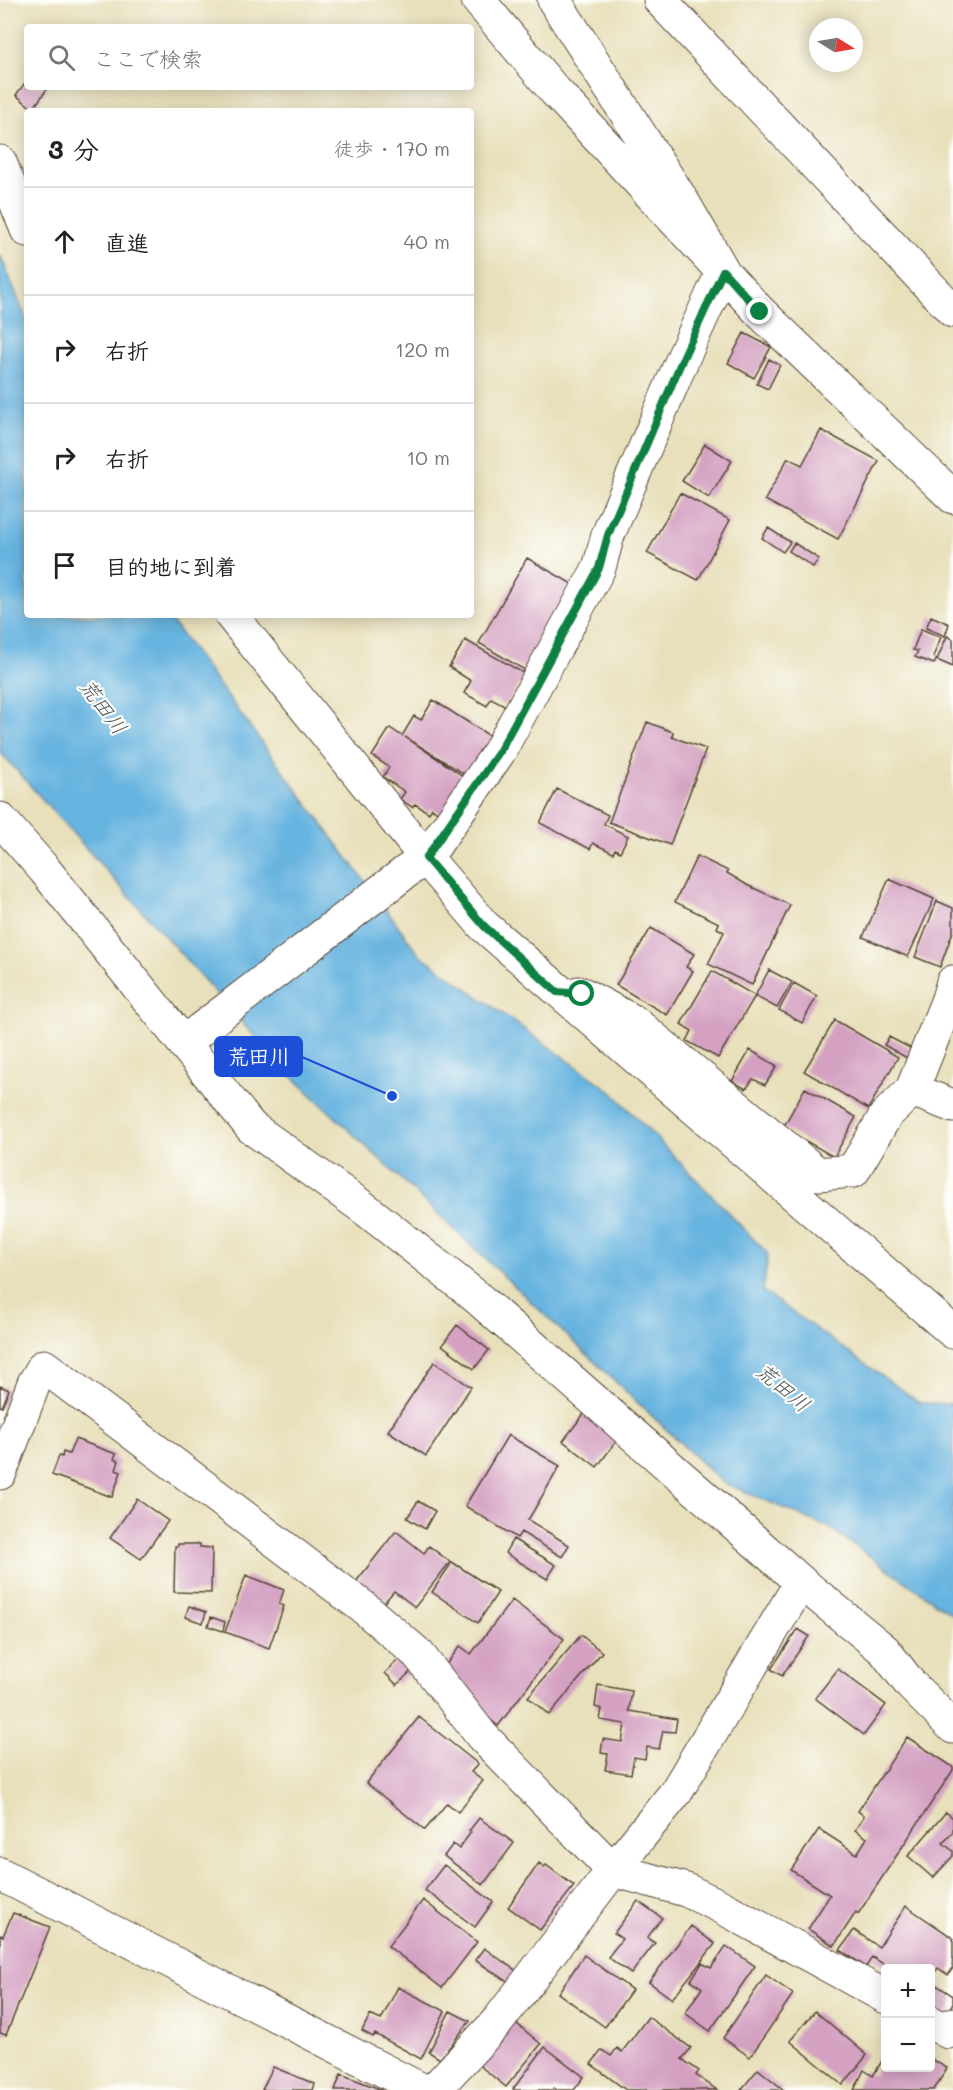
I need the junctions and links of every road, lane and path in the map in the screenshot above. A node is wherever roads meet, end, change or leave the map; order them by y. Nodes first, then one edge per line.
1 (478, 0) edge
2 (554, 0) edge
3 (660, 0) edge
4 (0, 162) edge
5 (24, 222) edge
6 (723, 271) junction
7 (953, 311) edge
8 (953, 497) edge
9 (233, 618) edge
10 (0, 819) edge
11 (417, 864) junction
12 (953, 982) edge
13 (557, 992) junction
14 (193, 1036) junction
15 (912, 1090) junction
16 (953, 1106) edge
17 (953, 1332) edge
18 (0, 1473) edge
19 (801, 1582) junction
20 (953, 1727) edge
21 (613, 1870) junction
22 (0, 1875) edge
23 (881, 1995) edge
24 (953, 2024) edge
25 (935, 2025) edge
26 (422, 2090) edge
27 (434, 2090) edge

1 - 6 street
2 - 6 street
3 - 7 street
4 - 5 street
6 - 8 street
6 - 11 street
9 - 11 street
10 - 14 street
11 - 13 street
11 - 14 street
12 - 15 street
13 - 15 street
13 - 17 street
14 - 19 street
15 - 16 street
18 - 21 street
19 - 20 street
19 - 21 street
21 - 23 street
21 - 27 street
22 - 26 street
24 - 25 street

